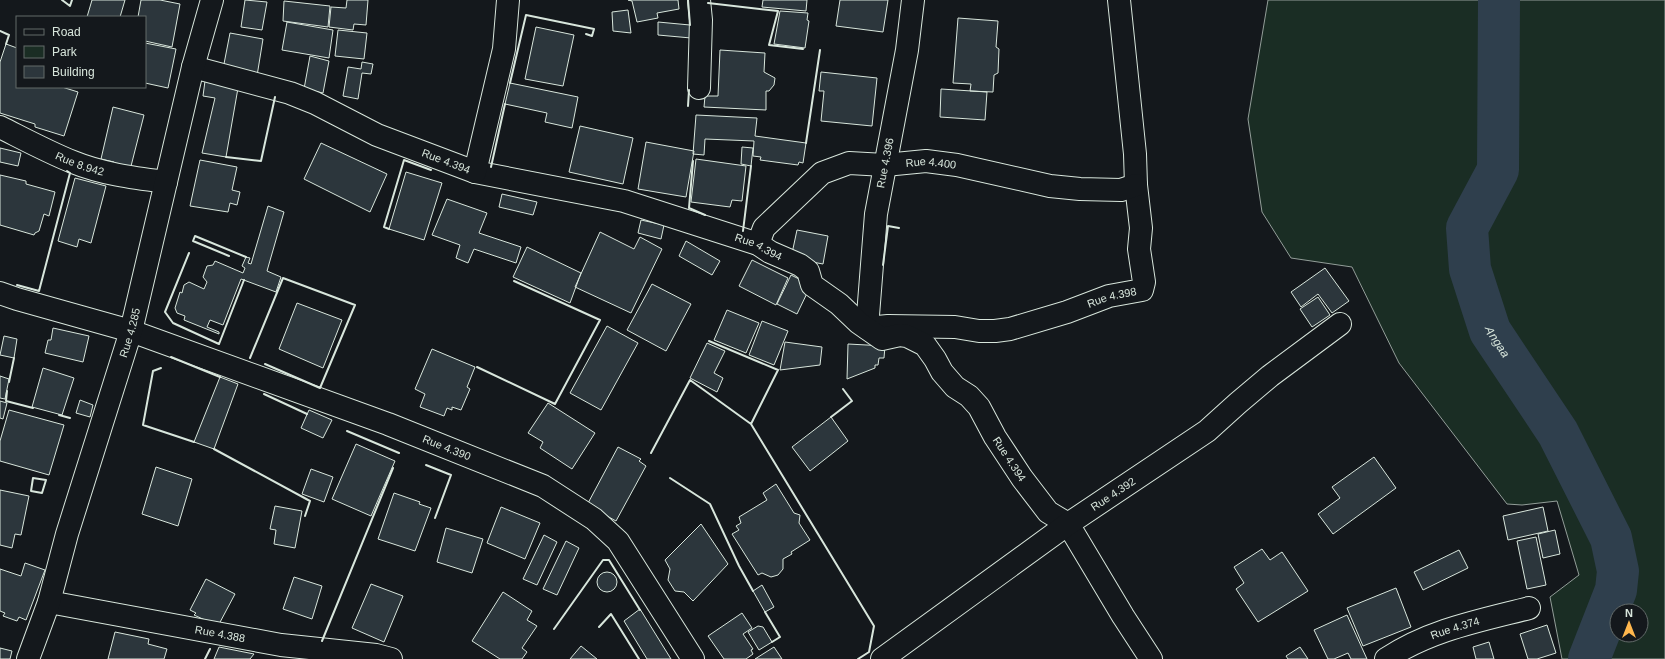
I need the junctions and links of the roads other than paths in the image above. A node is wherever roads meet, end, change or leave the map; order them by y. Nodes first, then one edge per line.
1 (212, 0) edge
2 (508, 0) edge
3 (699, 0) edge
4 (913, 0) edge
5 (1119, 0) edge
6 (193, 67) junction
7 (699, 88) dead end
8 (0, 127) edge
9 (885, 165) junction
10 (476, 172) junction
11 (166, 182) junction
12 (1136, 185) junction
13 (758, 244) junction
14 (0, 293) edge
15 (1340, 324) dead end
16 (867, 328) junction
17 (130, 331) junction
18 (1068, 524) junction
19 (49, 602) junction
20 (1529, 608) dead end
21 (28, 659) edge
22 (391, 659) edge
23 (692, 659) edge
24 (882, 659) edge
25 (1151, 659) edge
26 (1386, 659) edge

1 - 6 street, Rue 4.285
2 - 10 street
3 - 7 street
4 - 9 street, Rue 4.396
5 - 12 street, Rue 4.398
6 - 10 street, Rue 4.394
6 - 11 street, Rue 4.285
8 - 11 street, Rue 8.942
9 - 12 street, Rue 4.400
9 - 13 street, Rue 4.400
9 - 16 street, Rue 4.396
10 - 13 street, Rue 4.394
11 - 17 street, Rue 4.285
12 - 16 street, Rue 4.398
13 - 16 street, Rue 4.394
14 - 17 street
15 - 18 street, Rue 4.392
16 - 18 street, Rue 4.394
17 - 19 street, Rue 4.285
17 - 23 street, Rue 4.390
18 - 24 street, Rue 4.392
18 - 25 street, Rue 4.394
19 - 21 street, Rue 4.285
19 - 22 street, Rue 4.388
20 - 26 street, Rue 4.374

